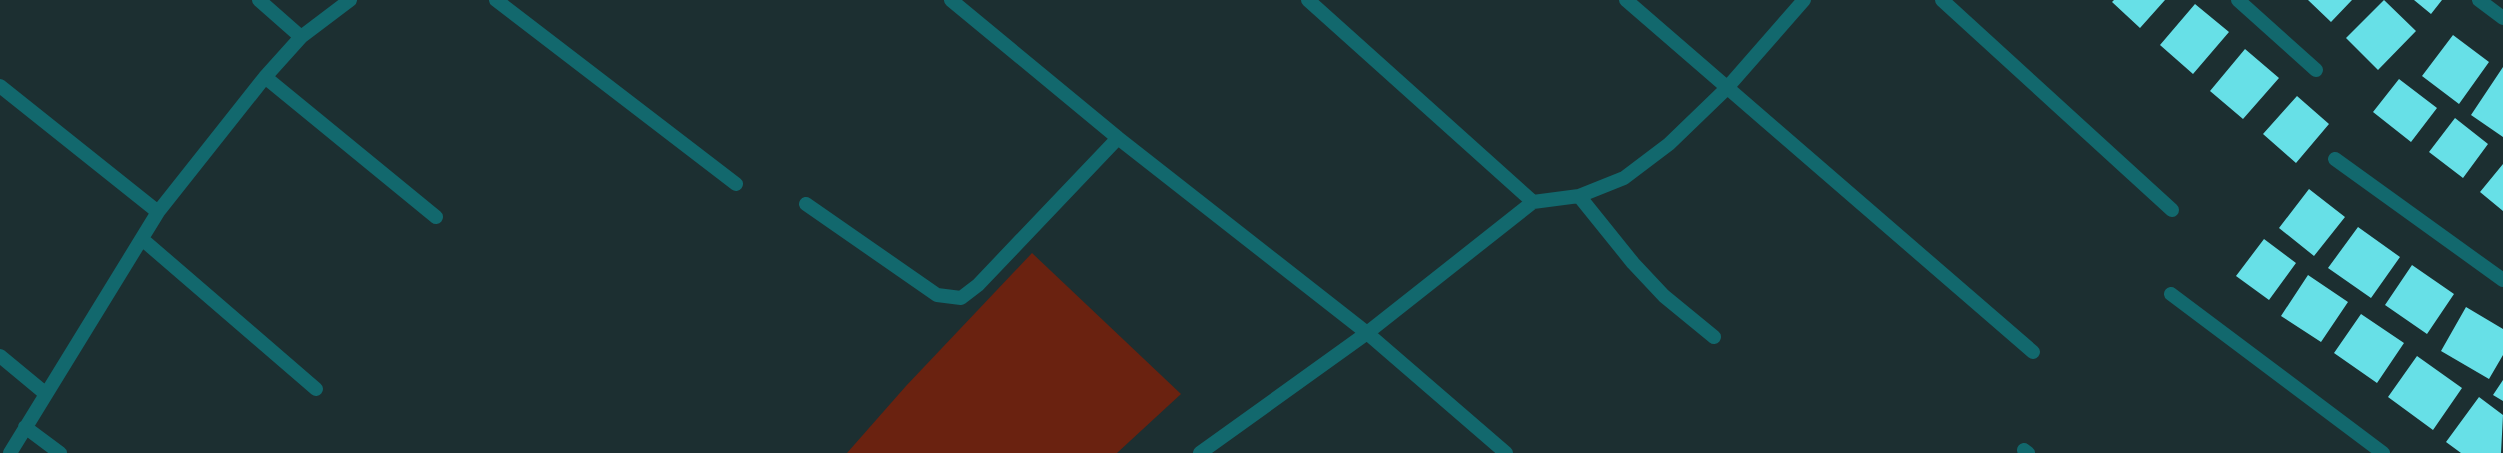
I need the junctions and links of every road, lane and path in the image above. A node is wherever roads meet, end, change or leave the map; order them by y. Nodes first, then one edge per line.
1 (259, 0) edge
2 (350, 0) edge
3 (496, 0) edge
4 (951, 0) edge
5 (1308, 0) edge
6 (1626, 0) edge
7 (1804, 0) edge
8 (1942, 0) edge
9 (2238, 0) edge
10 (2478, 0) edge
11 (2503, 18) edge
12 (301, 37) junction
13 (2316, 70) dead end
14 (265, 77) junction
15 (0, 86) edge
16 (1726, 89) junction
17 (1118, 138) junction
18 (2335, 159) dead end
19 (736, 184) dead end
20 (1579, 196) junction
21 (1533, 202) junction
22 (806, 204) dead end
23 (2172, 210) dead end
24 (158, 212) junction
25 (436, 218) dead end
26 (142, 239) junction
27 (2503, 280) edge
28 (2171, 294) dead end
29 (1367, 333) junction
30 (1714, 337) dead end
31 (2033, 352) dead end
32 (0, 356) edge
33 (316, 389) dead end
34 (46, 394) junction
35 (25, 427) junction
36 (10, 453) edge
37 (60, 453) edge
38 (1200, 453) edge
39 (1506, 453) edge
40 (2383, 453) edge

1 - 12 street
2 - 12 street
3 - 19 street
4 - 17 street
5 - 21 street
6 - 16 street
7 - 16 street
8 - 23 street
9 - 13 street
10 - 11 street
12 - 14 street
14 - 24 street
14 - 25 street
15 - 24 street
16 - 20 street
16 - 31 street
17 - 22 street
17 - 29 street
18 - 27 street
20 - 21 street
20 - 30 street
21 - 29 street
24 - 26 street
26 - 33 street
26 - 34 street
28 - 40 street
29 - 38 street
29 - 39 street
32 - 34 street
34 - 35 street
35 - 36 street
35 - 37 street

